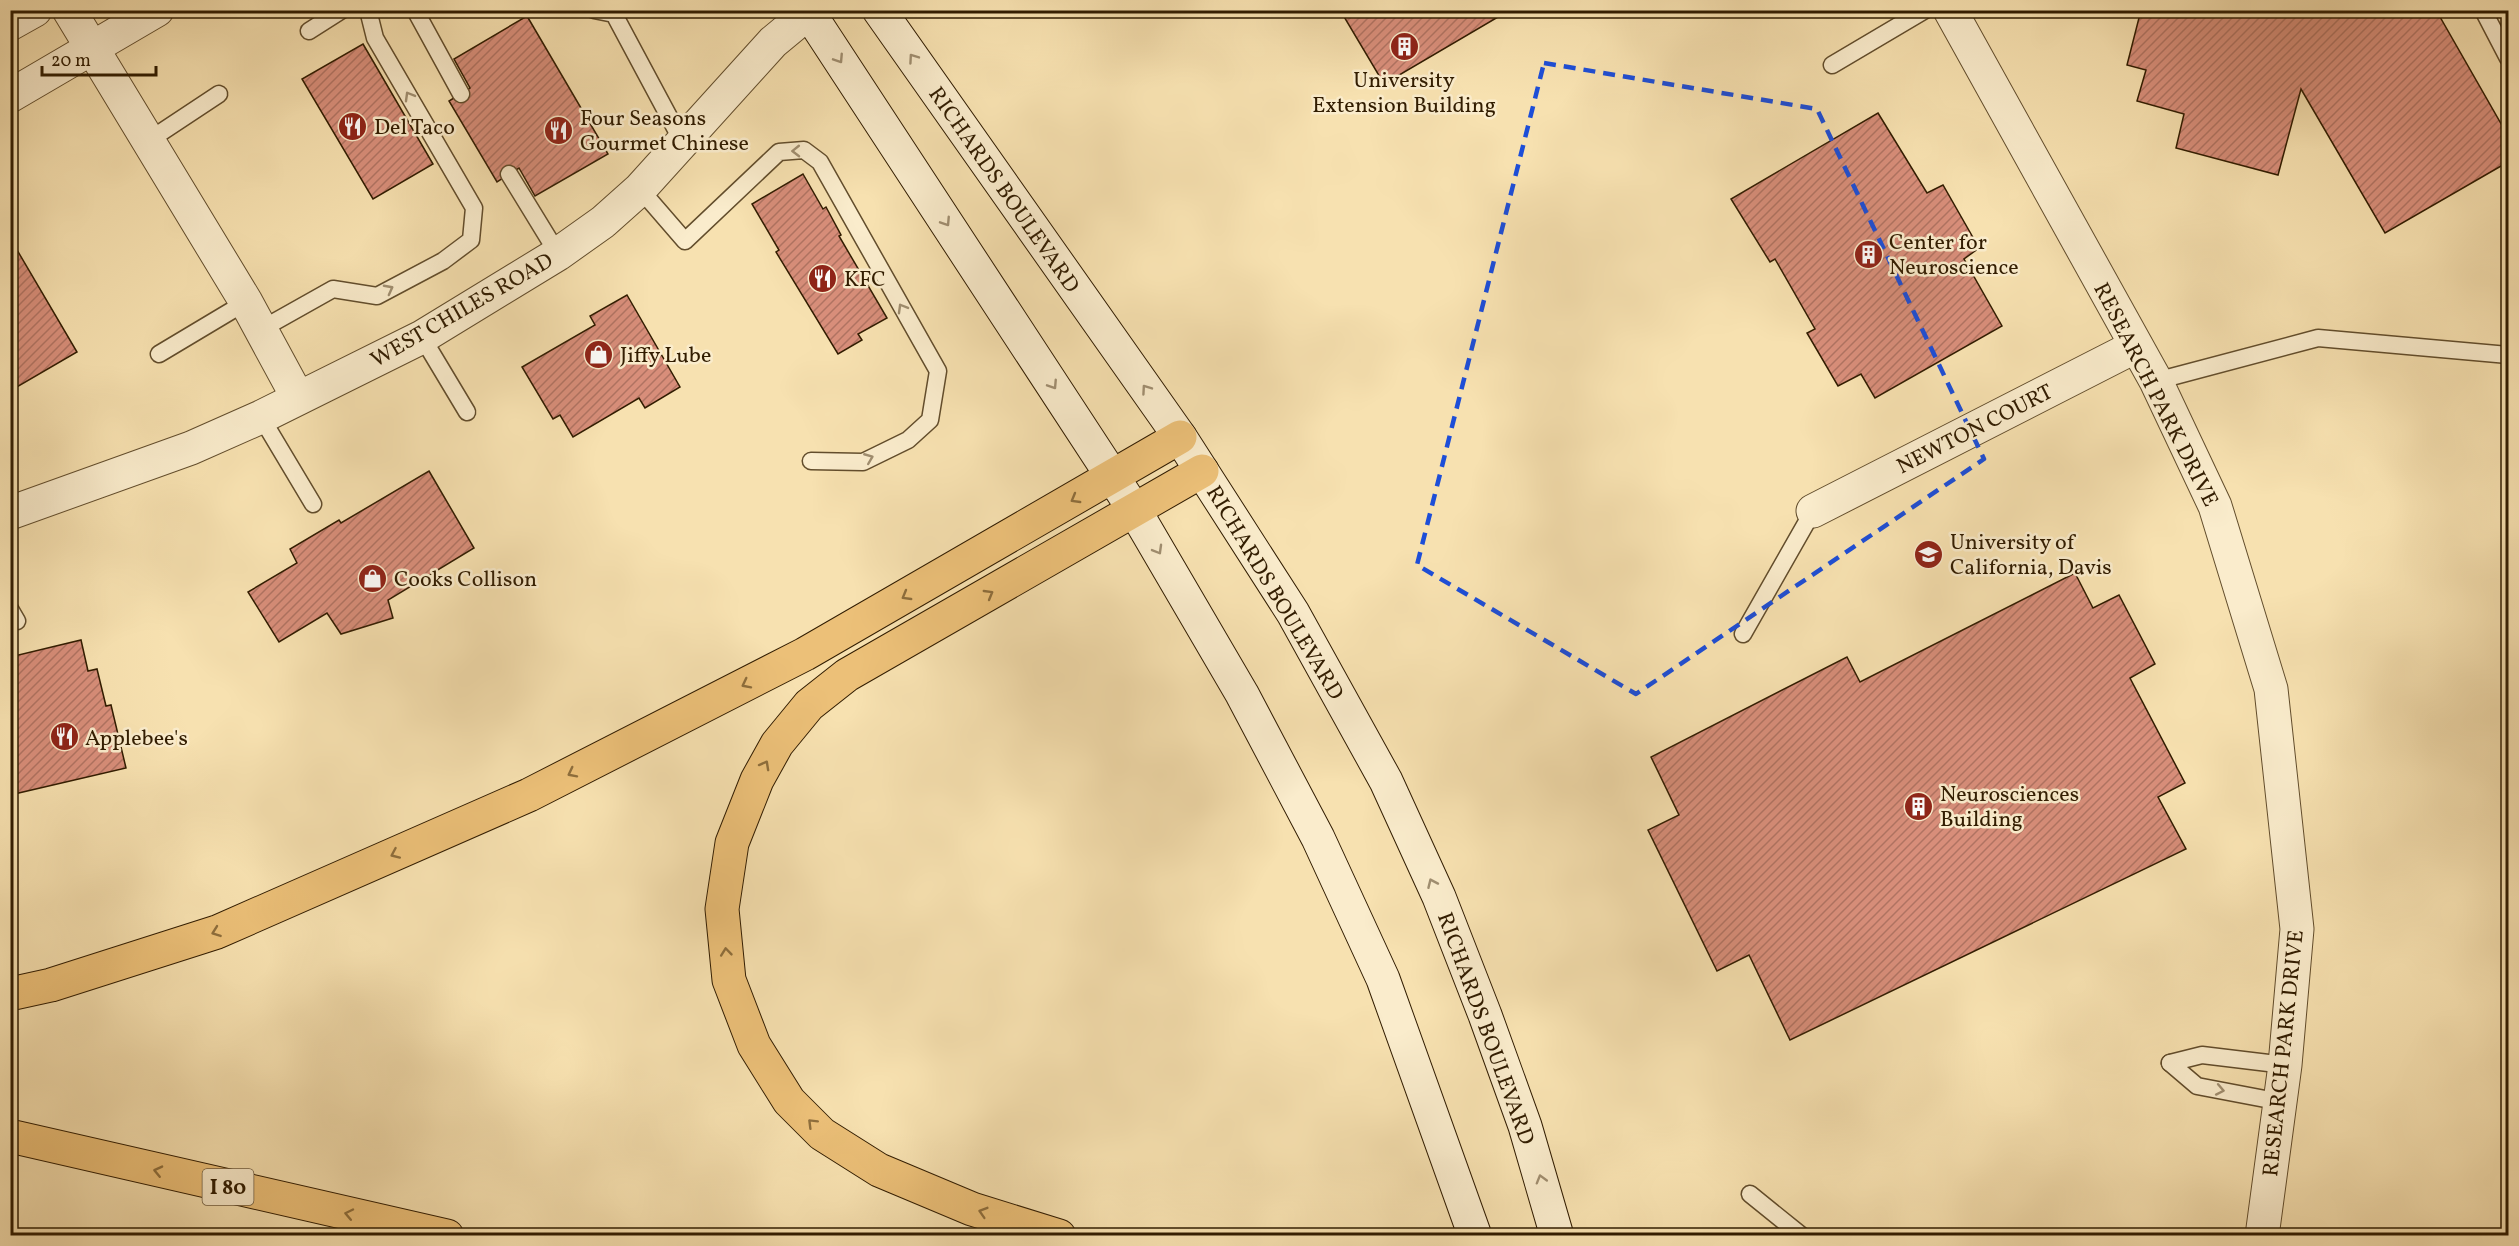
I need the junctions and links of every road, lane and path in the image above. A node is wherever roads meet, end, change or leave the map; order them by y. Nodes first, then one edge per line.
1 (35, 10) edge
2 (69, 10) edge
3 (157, 10) edge
4 (342, 10) edge
5 (368, 10) edge
6 (415, 10) edge
7 (594, 10) edge
8 (879, 10) edge
9 (1925, 10) edge
10 (1950, 10) edge
11 (2483, 10) edge
12 (615, 12) edge
13 (808, 12) edge
14 (10, 24) edge
15 (309, 31) dead end
16 (93, 49) junction
17 (2508, 58) edge
18 (1833, 65) dead end
19 (219, 94) dead end
20 (461, 94) dead end
21 (10, 96) edge
22 (148, 141) junction
23 (682, 141) junction
24 (509, 174) dead end
25 (640, 189) junction
26 (558, 254) junction
27 (246, 302) junction
28 (260, 330) junction
29 (422, 337) junction
30 (2136, 346) junction
31 (159, 354) dead end
32 (2508, 355) edge
33 (2156, 381) junction
34 (298, 398) junction
35 (468, 412) dead end
36 (261, 417) junction
37 (1180, 437) junction
38 (811, 460) dead end
39 (1202, 471) junction
40 (1113, 477) junction
41 (313, 504) dead end
42 (1135, 511) junction
43 (1813, 511) joint
44 (10, 513) edge
45 (1743, 634) dead end
46 (10, 994) edge
47 (2285, 1065) junction
48 (2281, 1102) junction
49 (10, 1136) edge
50 (1750, 1194) dead end
51 (447, 1236) edge
52 (1059, 1236) edge
53 (1475, 1236) edge
54 (1557, 1236) edge
55 (1802, 1236) edge
56 (2262, 1236) edge

1 - 14 street
2 - 16 street
3 - 16 street
4 - 15 lane
28 -> 5 lane
6 - 20 lane
7 - 12 lane
37 -> 8 street, RICHARDS BOULEVARD
9 - 18 lane
10 - 30 street, RESEARCH PARK DRIVE
11 - 17 lane
12 - 23 lane
13 - 23 street, WEST CHILES ROAD
13 -> 40 street
16 - 21 street
16 - 22 street
19 - 22 lane
22 - 27 street
23 - 25 street, WEST CHILES ROAD
24 - 26 lane
25 - 26 street, WEST CHILES ROAD
38 -> 25 lane
26 - 29 street, WEST CHILES ROAD
27 - 28 street
27 - 31 lane
28 - 34 street
29 - 34 street, WEST CHILES ROAD
29 - 35 lane
30 - 33 street, RESEARCH PARK DRIVE
30 - 43 street, NEWTON COURT
32 - 33 lane
33 - 47 street, RESEARCH PARK DRIVE
34 - 36 street, WEST CHILES ROAD
36 - 41 lane
36 - 44 street, WEST CHILES ROAD
37 - 39 street, RICHARDS BOULEVARD
37 - 40 highway
39 - 42 highway
54 -> 39 street, RICHARDS BOULEVARD
40 - 42 street
40 -> 46 highway
52 -> 42 highway
42 -> 53 street
43 - 45 lane
47 - 48 street, RESEARCH PARK DRIVE
47 -> 48 lane
48 - 56 street, RESEARCH PARK DRIVE
51 -> 49 highway, I 80
50 - 55 lane

